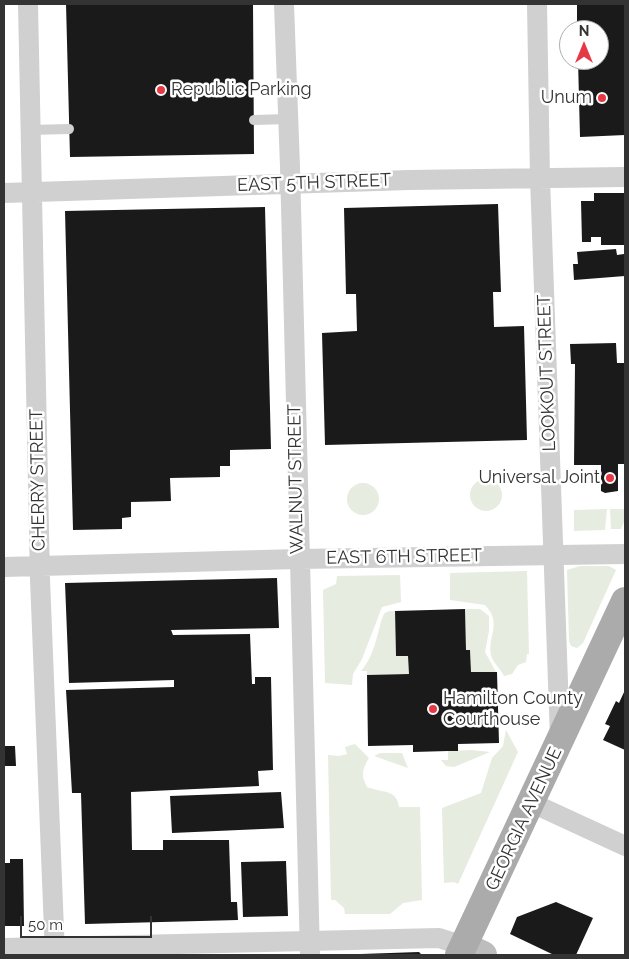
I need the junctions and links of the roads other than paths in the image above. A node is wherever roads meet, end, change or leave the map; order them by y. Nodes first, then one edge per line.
1 (28, 4) edge
2 (284, 4) edge
3 (537, 4) edge
4 (288, 119) junction
5 (254, 120) dead end
6 (69, 129) dead end
7 (30, 130) junction
8 (625, 176) edge
9 (540, 178) junction
10 (289, 184) junction
11 (31, 192) junction
12 (4, 193) edge
13 (554, 554) junction
14 (625, 554) edge
15 (298, 559) junction
16 (40, 567) junction
17 (4, 568) edge
18 (625, 601) edge
19 (560, 742) junction
20 (532, 803) junction
21 (625, 846) edge
22 (4, 948) edge
23 (310, 948) edge
24 (185, 949) edge
25 (55, 951) edge
26 (469, 952) edge

1 - 7 street, CHERRY STREET
2 - 4 street, WALNUT STREET
3 - 9 street, LOOKOUT STREET
4 - 5 lane
4 - 10 street, WALNUT STREET
6 - 7 lane
7 - 11 street, CHERRY STREET
8 - 9 street, EAST 5TH STREET
9 - 10 street, EAST 5TH STREET
9 - 13 street, LOOKOUT STREET
10 - 11 street, EAST 5TH STREET
10 - 15 street, WALNUT STREET
11 - 12 street, EAST 5TH STREET
11 - 16 street, CHERRY STREET
13 - 14 street, EAST 6TH STREET
13 - 15 street, EAST 6TH STREET
13 - 19 street, LOOKOUT STREET
15 - 16 street, EAST 6TH STREET
15 - 23 street, WALNUT STREET
16 - 17 street, EAST 6TH STREET
16 - 25 street, CHERRY STREET
18 - 19 main road, GEORGIA AVENUE
19 - 20 main road, GEORGIA AVENUE
20 - 21 street
20 - 26 main road, GEORGIA AVENUE
22 - 25 street
23 - 24 street
23 - 26 street
24 - 25 street

